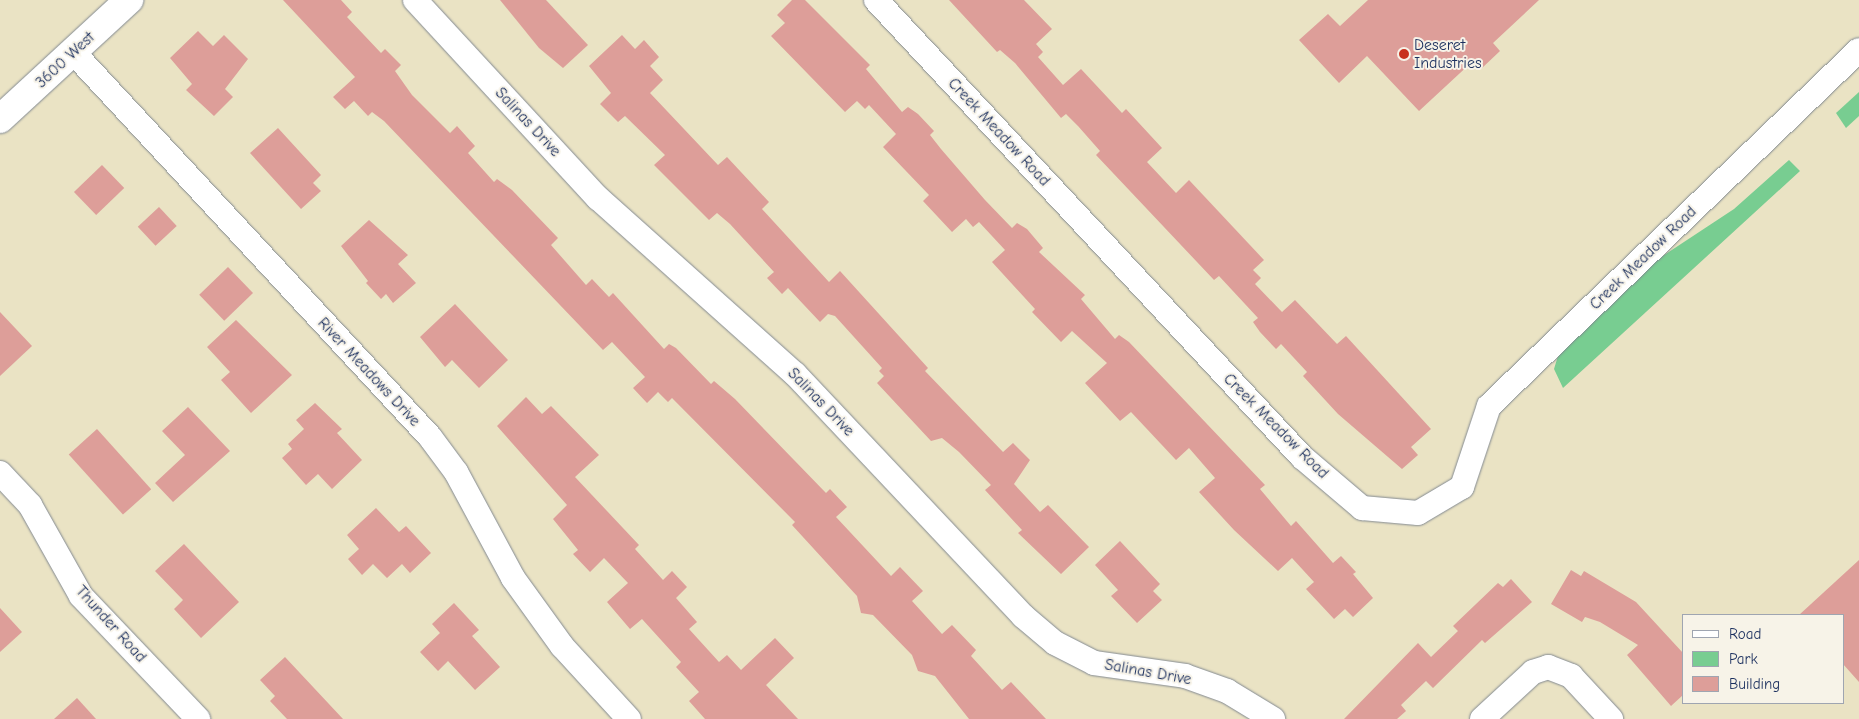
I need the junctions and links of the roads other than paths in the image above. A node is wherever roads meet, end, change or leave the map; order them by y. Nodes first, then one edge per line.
1 (129, 0) edge
2 (415, 0) edge
3 (876, 0) edge
4 (1859, 50) edge
5 (73, 52) junction
6 (0, 119) edge
7 (0, 473) edge
8 (198, 719) edge
9 (629, 719) edge
10 (1274, 719) edge
11 (1482, 719) edge
12 (1611, 719) edge

1 - 5 main road, 3600 West
2 - 10 street, Salinas Drive
3 - 4 street, Creek Meadow Road
5 - 6 main road, 3600 West
5 - 9 street, River Meadows Drive
7 - 8 street, Thunder Road
11 - 12 street

